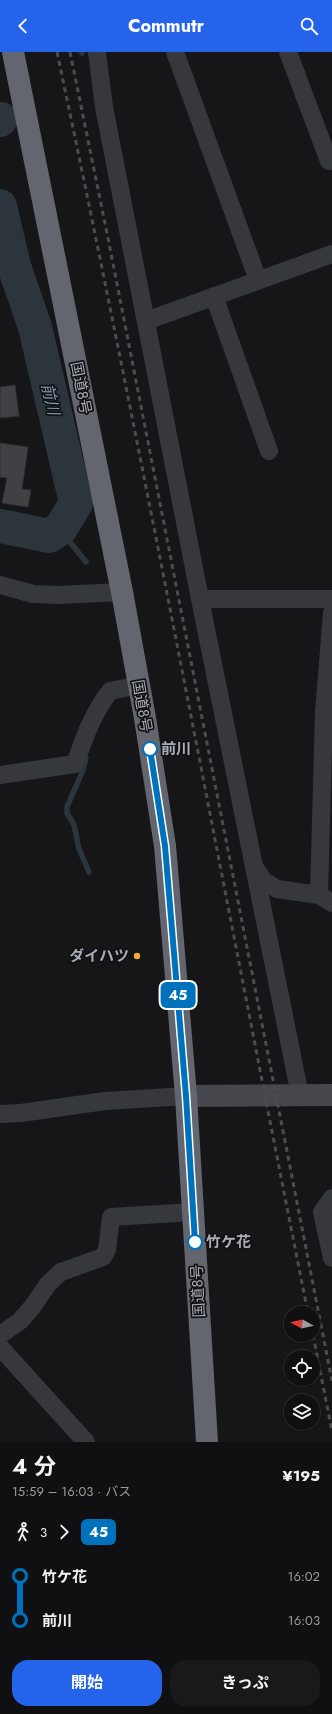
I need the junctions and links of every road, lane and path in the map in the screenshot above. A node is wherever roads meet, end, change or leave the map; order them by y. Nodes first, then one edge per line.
1 (13, 52) edge
2 (97, 52) edge
3 (175, 52) edge
4 (288, 52) edge
5 (329, 161) dead end
6 (332, 254) edge
7 (258, 280) junction
8 (214, 296) junction
9 (146, 321) junction
10 (270, 451) dead end
11 (0, 585) edge
12 (122, 592) junction
13 (200, 599) junction
14 (332, 599) edge
15 (332, 613) edge
16 (139, 685) junction
17 (0, 775) edge
18 (254, 868) junction
19 (326, 899) edge
20 (300, 1095) junction
21 (186, 1096) junction
22 (332, 1096) edge
23 (0, 1114) edge
24 (332, 1198) edge
25 (193, 1212) junction
26 (332, 1258) edge
27 (0, 1335) edge
28 (0, 1347) edge
29 (86, 1442) edge
30 (207, 1442) edge

1 - 12 highway, 国道8号
2 - 9 street
3 - 7 street
4 - 5 street
6 - 7 street
7 - 8 street
8 - 9 street
8 - 10 street
9 - 13 street
11 - 12 street
12 - 16 highway, 国道8号
13 - 14 street
13 - 18 street
15 - 19 street
16 - 17 street
16 - 21 highway, 国道8号
18 - 19 street
18 - 20 street
20 - 21 street
20 - 22 street
21 - 23 street
21 - 25 highway, 国道8号
24 - 26 street
25 - 27 street
25 - 30 highway, 国道8号
28 - 29 street

